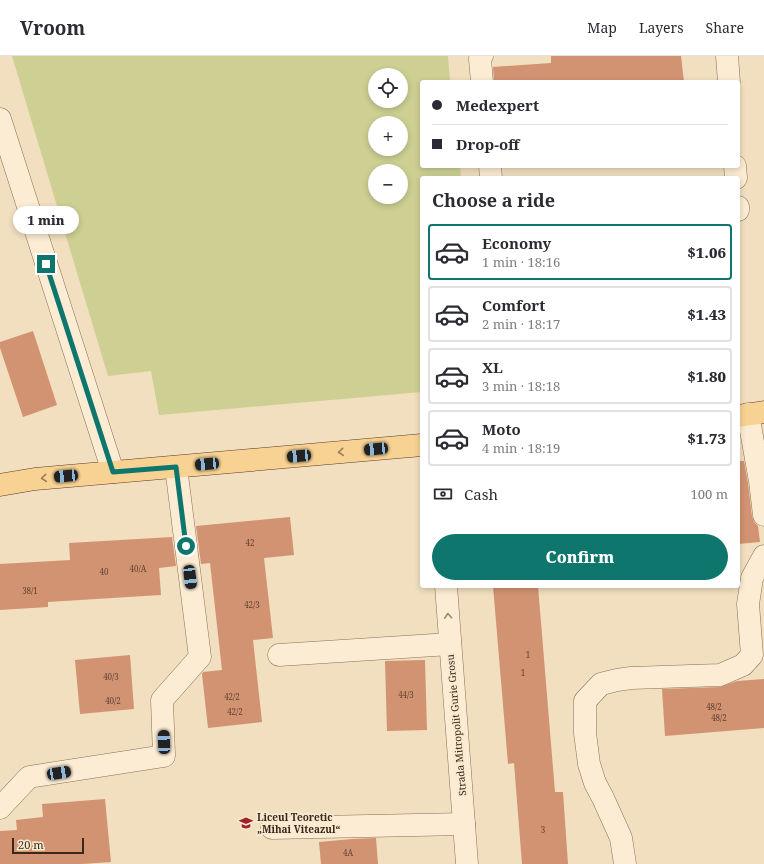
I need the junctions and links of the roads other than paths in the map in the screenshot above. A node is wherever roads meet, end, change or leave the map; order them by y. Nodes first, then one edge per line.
1 (482, 56) edge
2 (727, 56) edge
3 (482, 80) edge
4 (729, 80) edge
5 (0, 119) edge
6 (750, 414) edge
7 (420, 445) edge
8 (176, 467) junction
9 (113, 472) junction
10 (0, 486) edge
11 (764, 514) edge
12 (764, 556) edge
13 (446, 588) edge
14 (450, 644) junction
15 (279, 655) dead end
16 (0, 808) edge
17 (464, 824) junction
18 (272, 828) dead end
19 (467, 864) edge
20 (625, 864) edge

1 - 3 street
2 - 4 street
5 - 9 street
6 - 11 street
7 -> 8 main road
8 - 9 main road
8 - 16 street
9 -> 10 main road
12 - 20 street
14 -> 13 street, Strada Mitropolit Gurie Grosu
14 - 15 street
14 - 17 street, Strada Mitropolit Gurie Grosu
17 - 18 street
17 - 19 street, Strada Mitropolit Gurie Grosu

